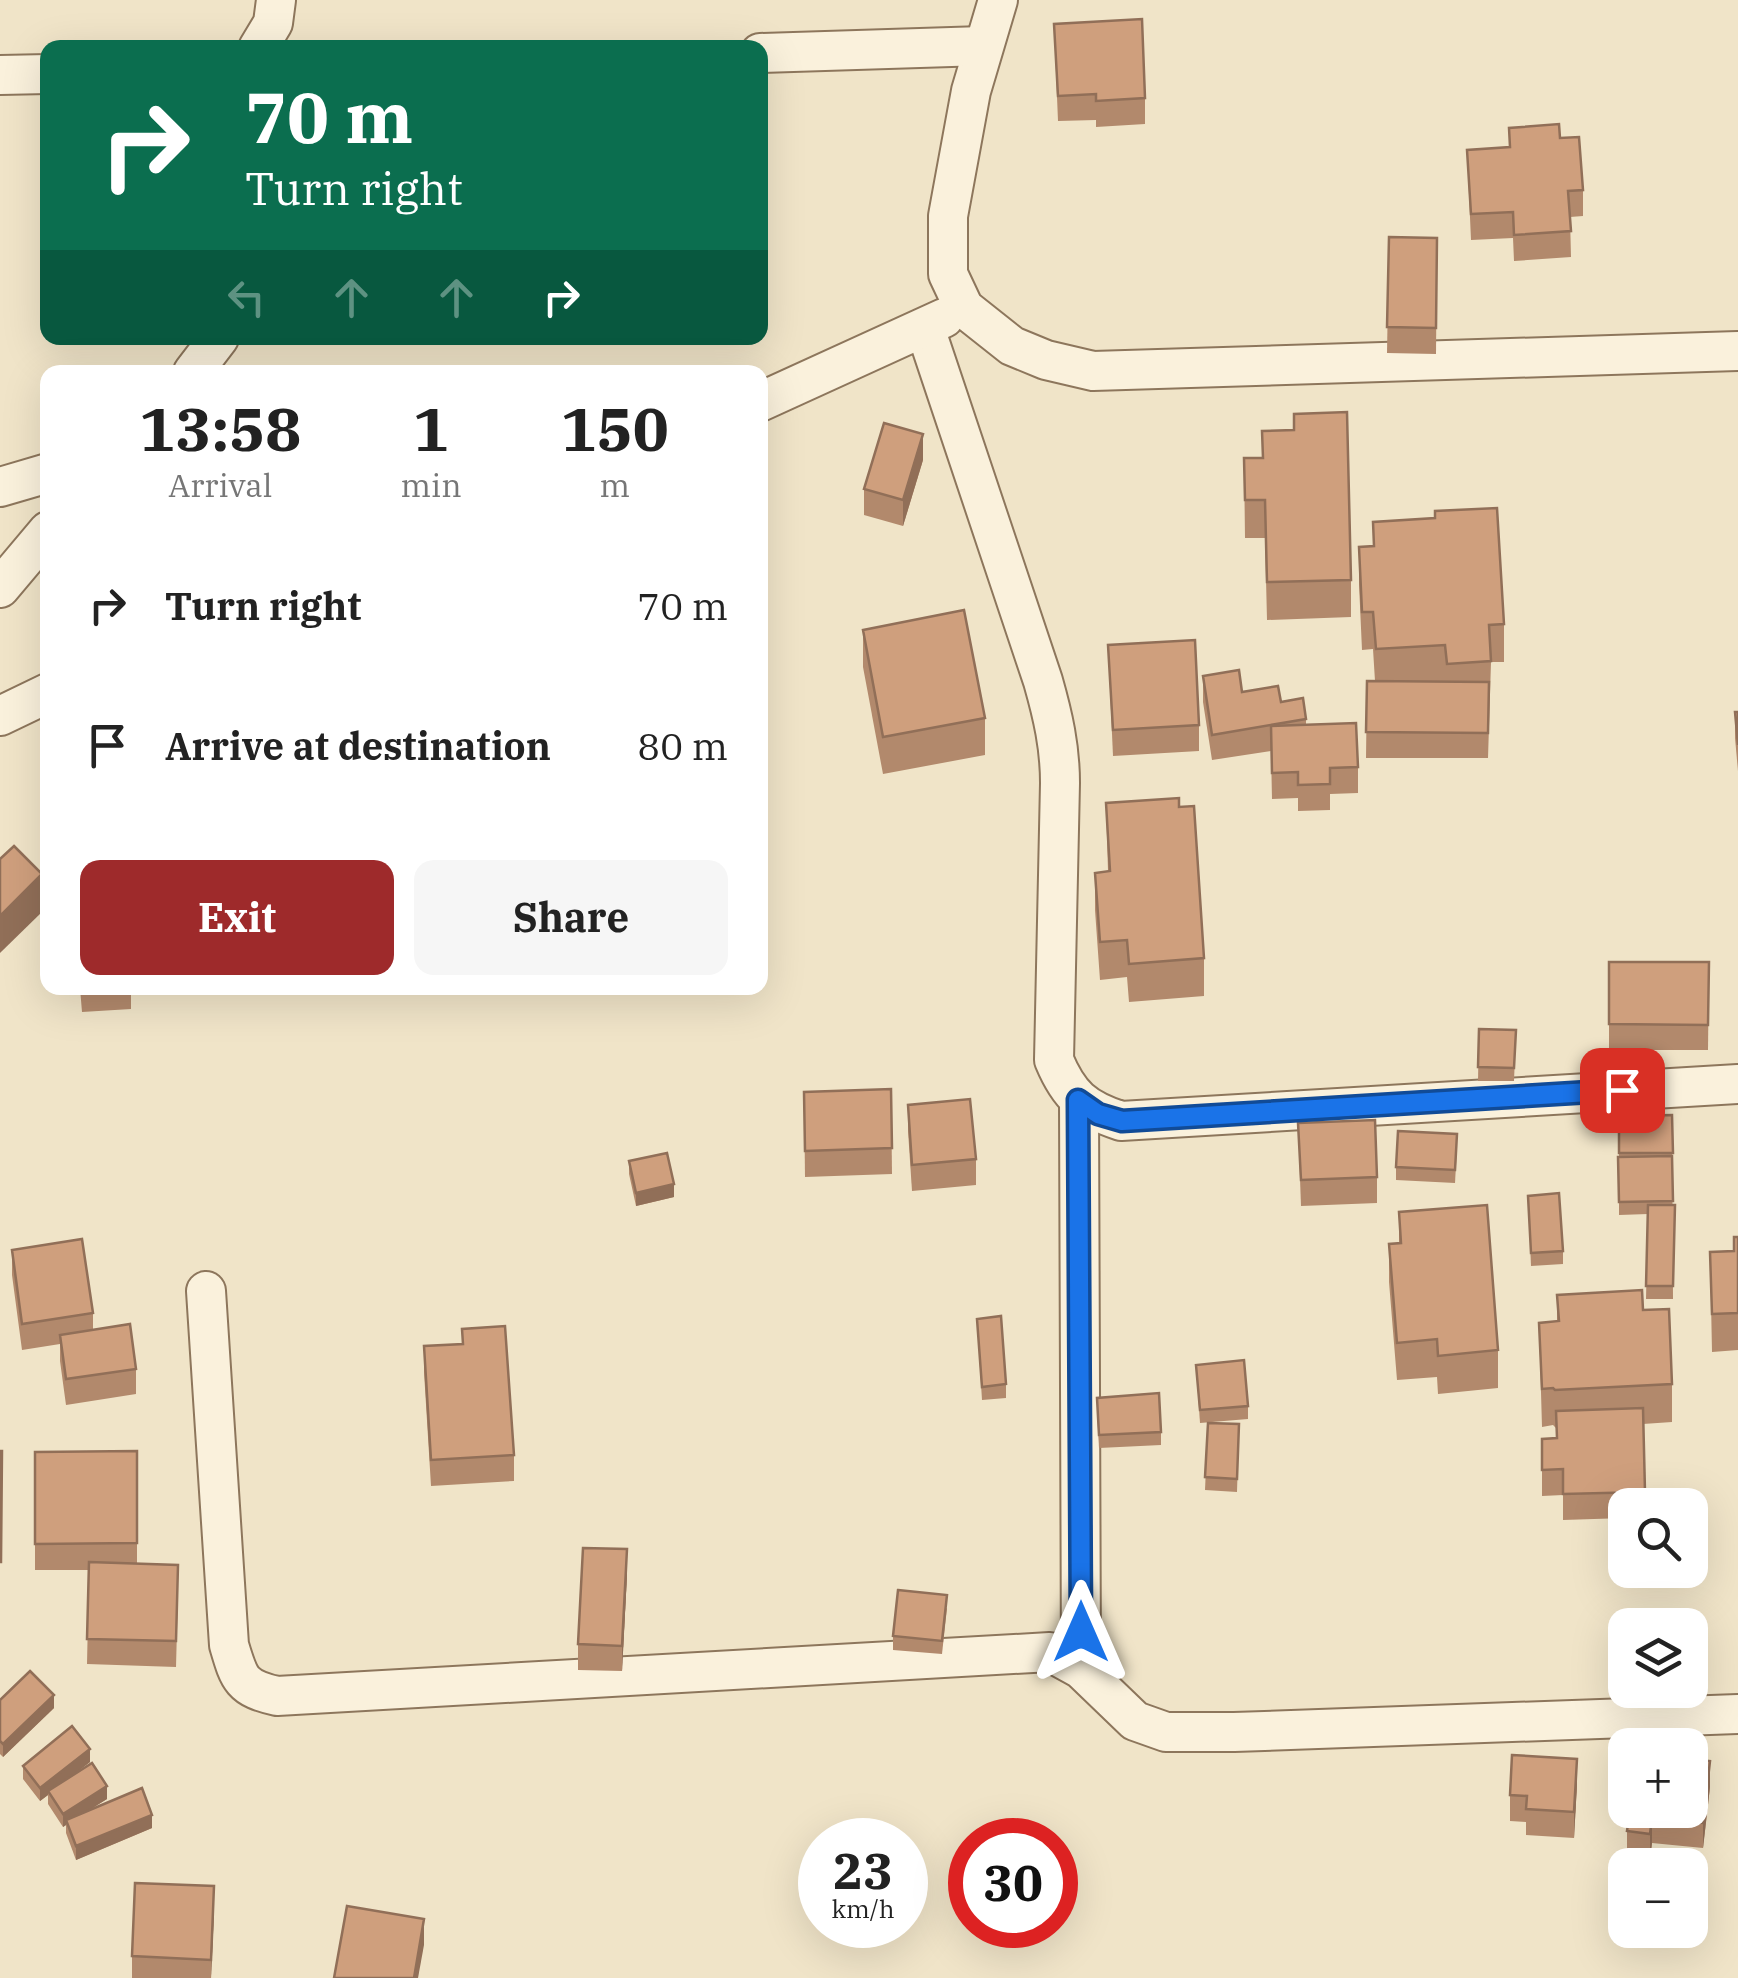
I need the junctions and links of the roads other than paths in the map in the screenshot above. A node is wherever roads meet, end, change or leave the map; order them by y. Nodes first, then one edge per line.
1 (276, 0) edge
2 (998, 0) edge
3 (263, 40) edge
4 (983, 46) junction
5 (768, 53) edge
6 (40, 74) edge
7 (0, 75) edge
8 (964, 308) junction
9 (925, 328) junction
10 (1738, 351) edge
11 (768, 398) edge
12 (40, 475) edge
13 (0, 487) edge
14 (40, 540) edge
15 (0, 588) edge
16 (40, 697) edge
17 (0, 716) edge
18 (1738, 1084) edge
19 (1078, 1100) junction
20 (206, 1291) dead end
21 (1081, 1670) junction
22 (1738, 1714) edge

1 - 3 street
2 - 4 street
4 - 5 street
4 - 8 street
6 - 7 street
8 - 9 street
8 - 10 street
9 - 11 street
9 - 19 street
12 - 13 street
14 - 15 street
16 - 17 street
18 - 19 street
19 - 21 street
20 - 21 street
21 - 22 street

